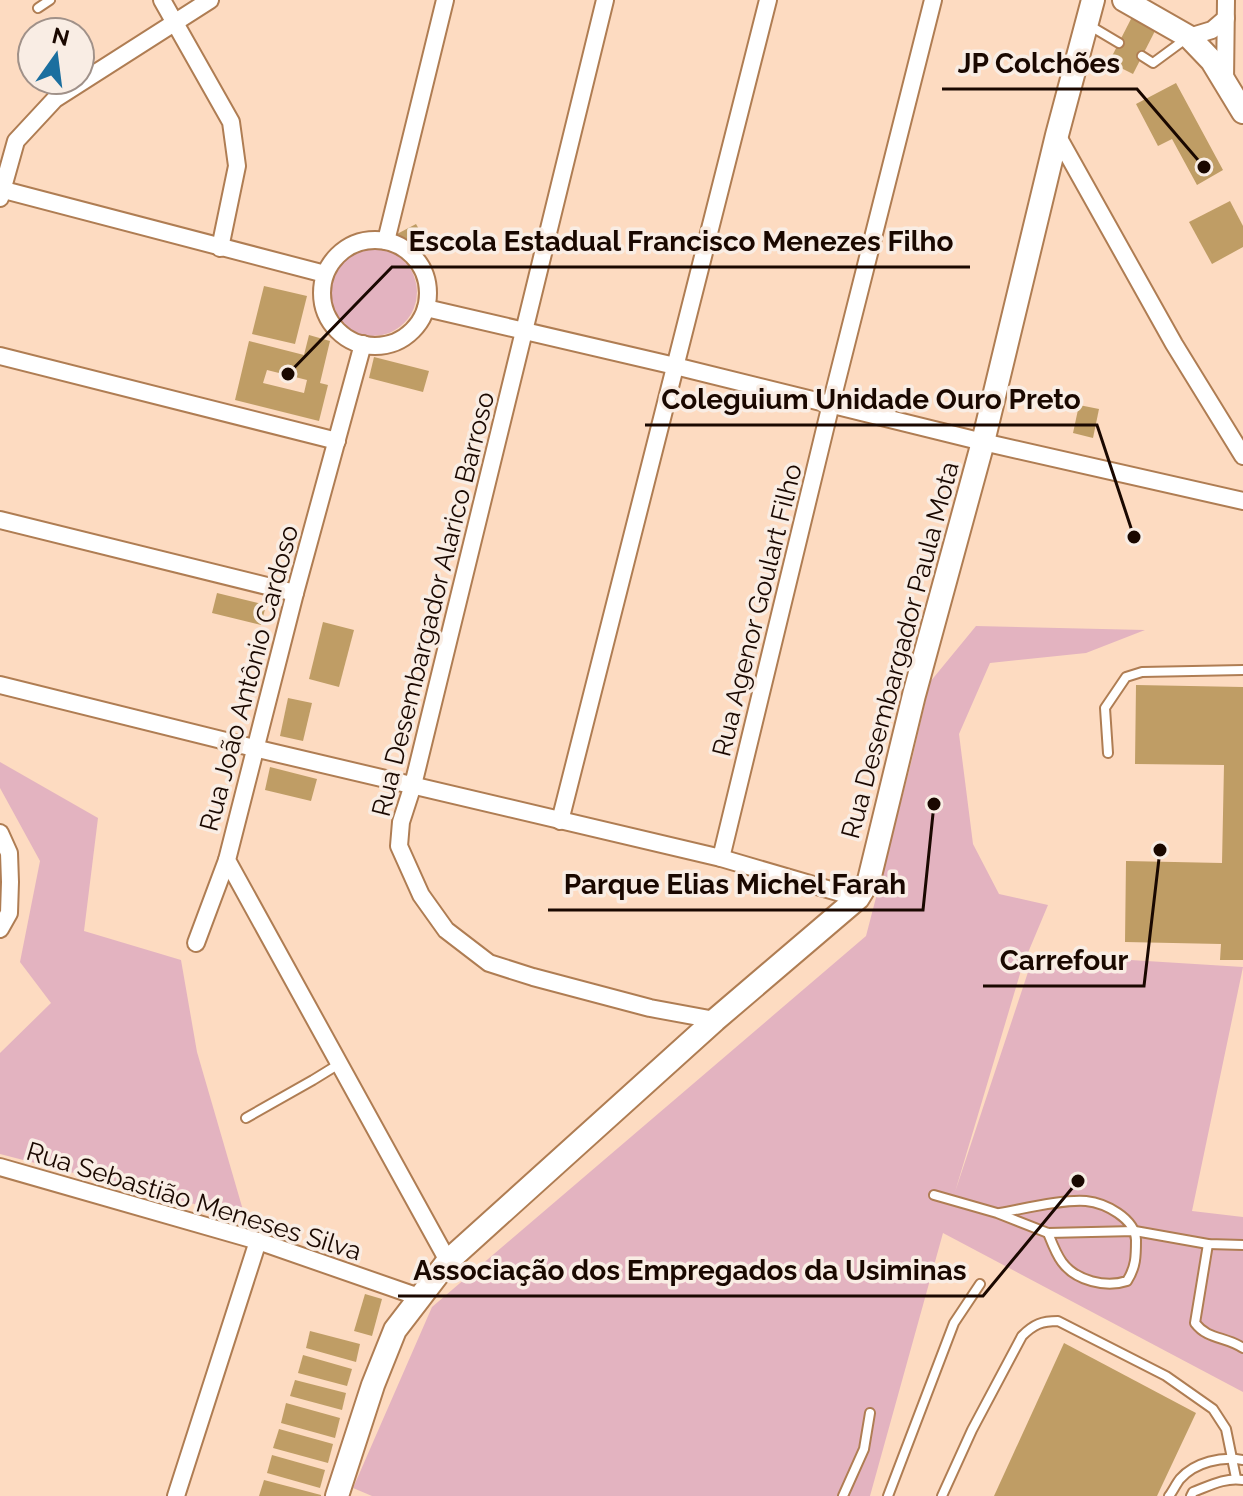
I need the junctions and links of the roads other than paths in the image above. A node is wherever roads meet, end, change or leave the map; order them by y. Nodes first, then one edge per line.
1 (50, 0) edge
2 (162, 0) edge
3 (210, 0) edge
4 (445, 0) edge
5 (605, 0) edge
6 (768, 0) edge
7 (933, 0) edge
8 (1093, 0) edge
9 (1124, 0) edge
10 (1226, 0) edge
11 (38, 8) dead end
12 (1226, 18) junction
13 (174, 22) junction
14 (1087, 24) junction
15 (1189, 37) junction
16 (1119, 43) dead end
17 (1142, 56) dead end
18 (1225, 81) junction
19 (1243, 112) edge
20 (1057, 135) junction
21 (1, 193) edge
22 (386, 241) junction
23 (220, 248) junction
24 (325, 274) junction
25 (426, 308) junction
26 (526, 330) junction
27 (363, 344) junction
28 (0, 356) edge
29 (675, 366) junction
30 (831, 404) junction
31 (337, 441) junction
32 (983, 442) junction
33 (1243, 456) edge
34 (1243, 501) edge
35 (0, 520) edge
36 (295, 593) junction
37 (1243, 670) edge
38 (0, 685) edge
39 (254, 748) junction
40 (1108, 753) dead end
41 (413, 785) junction
42 (560, 821) junction
43 (0, 833) edge
44 (721, 858) junction
45 (227, 860) junction
46 (858, 898) junction
47 (0, 929) edge
48 (196, 943) dead end
49 (715, 1020) junction
50 (339, 1063) junction
51 (246, 1118) dead end
52 (0, 1167) edge
53 (934, 1195) dead end
54 (997, 1213) junction
55 (1135, 1231) junction
56 (1048, 1233) junction
57 (258, 1241) junction
58 (1208, 1244) junction
59 (1243, 1245) edge
60 (448, 1261) junction
61 (980, 1284) dead end
62 (419, 1297) junction
63 (1243, 1348) edge
64 (870, 1413) dead end
65 (1232, 1458) junction
66 (1243, 1460) edge
67 (1239, 1479) edge
68 (176, 1496) edge
69 (337, 1496) edge
70 (843, 1496) edge
71 (888, 1496) edge
72 (942, 1496) edge
73 (1169, 1496) edge
74 (1191, 1496) edge

1 - 11 lane
2 - 13 street
3 - 13 street
4 - 22 street
5 - 26 street, Rua Desembargador Alarico Barroso
6 - 29 street
7 - 30 street, Rua Agenor Goulart Filho
8 - 14 street, Rua Desembargador Paula Mota
9 - 15 street
10 - 12 street
12 - 15 street
12 - 18 street
13 - 21 street
13 - 23 street
14 - 16 lane
14 - 20 street, Rua Desembargador Paula Mota
15 - 17 lane
15 - 18 street
18 - 19 street
20 - 32 street, Rua Desembargador Paula Mota
20 - 33 street
21 - 23 street
22 - 24 street
22 - 25 street
23 - 24 street
24 - 27 street
25 - 26 street
25 - 27 street
26 - 29 street
26 - 41 street, Rua Desembargador Alarico Barroso
27 - 31 street, Rua João Antônio Cardoso
28 - 31 street
29 - 30 street
29 - 42 street
30 - 32 street
30 - 44 street, Rua Agenor Goulart Filho
31 - 36 street, Rua João Antônio Cardoso
32 - 34 street
32 - 46 street, Rua Desembargador Paula Mota
35 - 36 street
36 - 39 street, Rua João Antônio Cardoso
37 - 40 lane
38 - 39 street
39 - 41 street
39 - 45 street, Rua João Antônio Cardoso
41 - 42 street
41 - 49 street, Rua Desembargador Alarico Barroso
42 - 44 street
43 - 47 street
44 - 46 street
45 - 48 street
45 - 50 street, Rua João Antônio Cardoso
46 - 49 street, Rua Desembargador Paula Mota
49 - 60 street, Rua Desembargador Paula Mota
50 - 51 lane
50 - 60 street, Rua João Antônio Cardoso
52 - 57 street, Rua Sebastião Meneses Silva
53 - 54 lane
54 - 55 lane
54 - 56 lane
55 - 56 lane
55 - 56 lane
55 - 58 lane
57 - 62 street, Rua Sebastião Meneses Silva
57 - 68 street
58 - 59 lane
58 - 63 lane
60 - 62 street, Rua Desembargador Paula Mota
61 - 71 lane
62 - 69 street, Rua Desembargador Paula Mota
64 - 70 lane
65 - 66 lane
65 - 67 lane
65 - 72 lane
65 - 73 lane
67 - 74 lane

